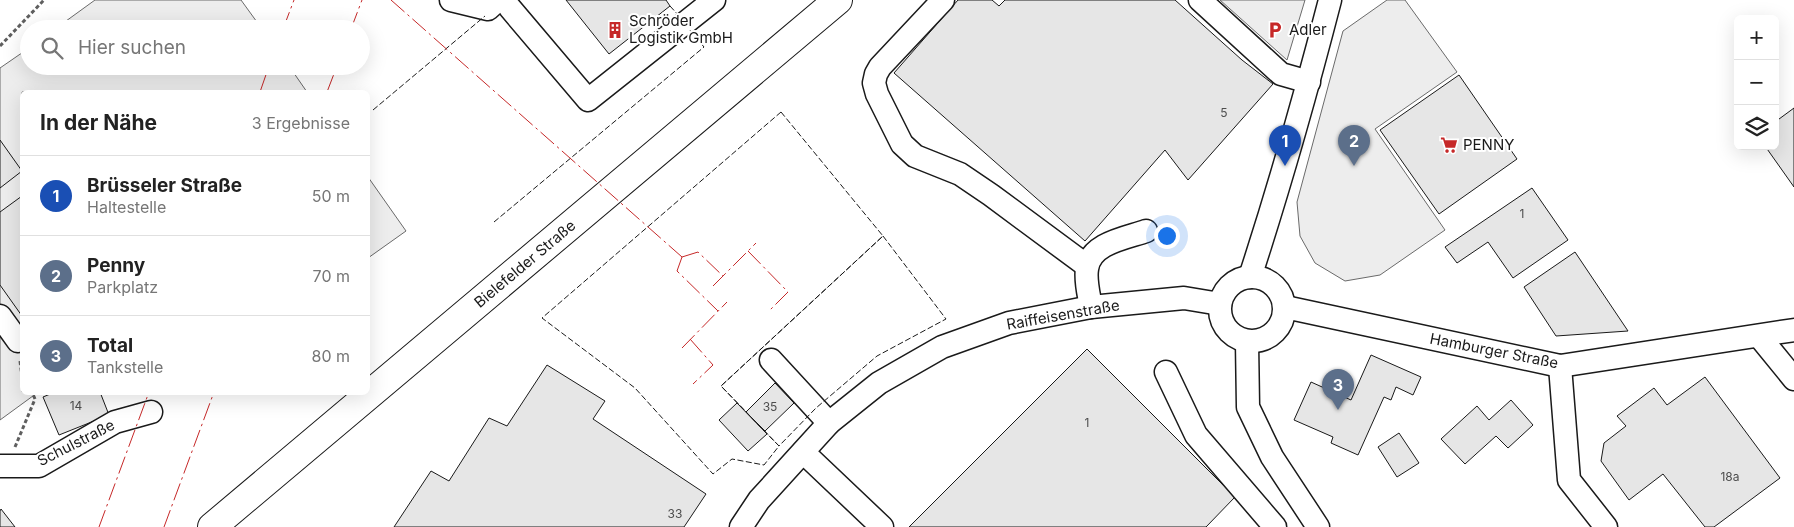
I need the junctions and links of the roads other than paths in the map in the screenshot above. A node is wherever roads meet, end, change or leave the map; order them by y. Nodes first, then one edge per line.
1 (450, 0) edge
2 (714, 0) edge
3 (838, 0) edge
4 (943, 0) edge
5 (1200, 0) edge
6 (1330, 0) edge
7 (504, 4) edge
8 (1309, 82) junction
9 (1146, 231) dead end
10 (1087, 266) junction
11 (1259, 279) junction
12 (1220, 304) junction
13 (1091, 307) junction
14 (1285, 307) junction
15 (0, 316) edge
16 (1794, 330) edge
17 (1759, 336) junction
18 (18, 341) dead end
19 (1247, 342) junction
20 (771, 360) dead end
21 (1560, 366) junction
22 (1166, 372) dead end
23 (1794, 379) edge
24 (370, 394) edge
25 (369, 395) edge
26 (151, 412) dead end
27 (829, 423) junction
28 (803, 452) junction
29 (3, 466) edge
30 (1300, 502) junction
31 (212, 527) edge
32 (741, 527) edge
33 (882, 527) edge
34 (1275, 527) edge
35 (1318, 527) edge
36 (1606, 527) edge

1 - 7 street
2 - 7 street
3 - 24 main road, Bielefelder Straße
4 - 10 street
5 - 8 street
6 - 8 street
8 - 11 street
9 - 10 street
10 - 13 street
11 - 12 street
11 - 14 street
12 - 13 street, Raiffeisenstraße
12 - 19 street
13 - 27 street, Raiffeisenstraße
14 - 19 street
14 - 21 street, Hamburger Straße
15 - 18 street
16 - 17 street, Hamburger Straße
17 - 21 street, Hamburger Straße
17 - 23 street
19 - 30 street
20 - 27 street
21 - 36 street
22 - 34 street
25 - 31 main road, Bielefelder Straße
26 - 29 street, Schulstraße
27 - 28 street, Raiffeisenstraße
28 - 32 street, Raiffeisenstraße
28 - 33 street
30 - 34 street
30 - 35 street

